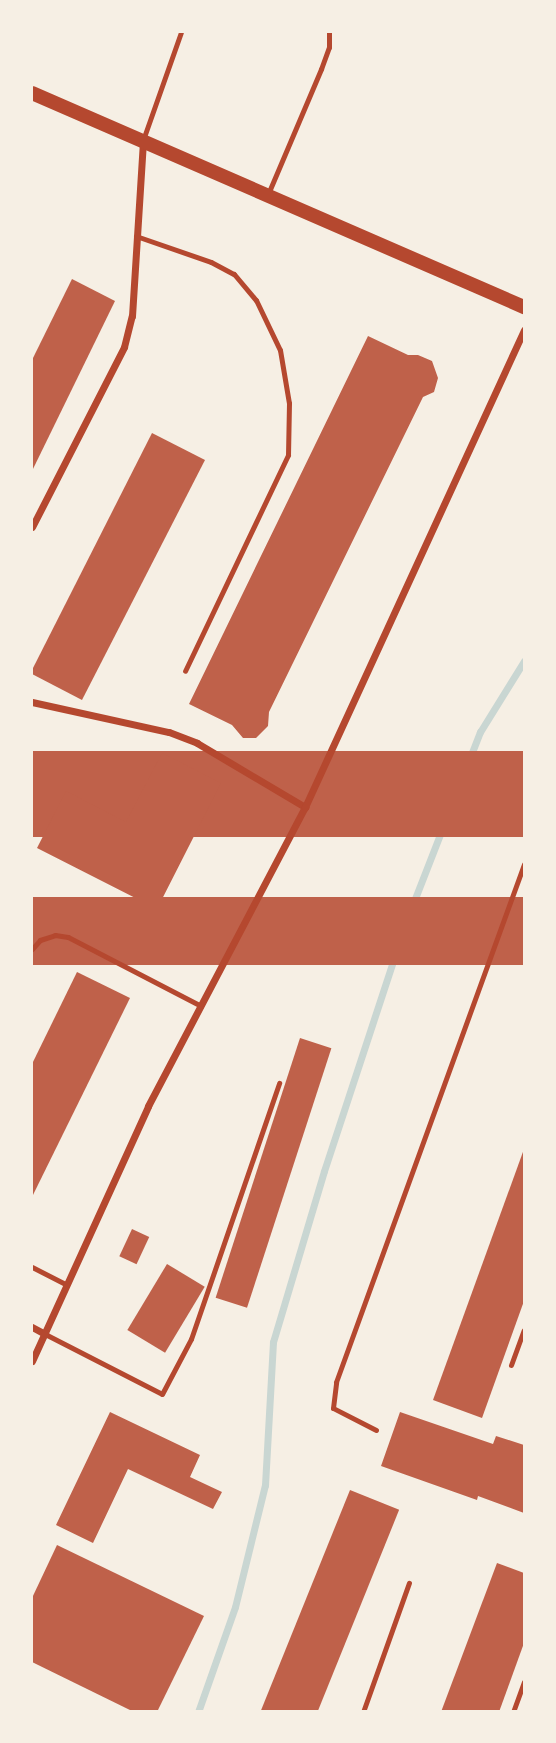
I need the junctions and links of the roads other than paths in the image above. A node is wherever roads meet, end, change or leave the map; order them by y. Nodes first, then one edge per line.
1 (181, 32) edge
2 (329, 32) edge
3 (32, 93) edge
4 (143, 140) junction
5 (267, 197) junction
6 (136, 236) junction
7 (524, 307) edge
8 (524, 330) edge
9 (32, 527) edge
10 (185, 671) dead end
11 (32, 702) edge
12 (305, 807) junction
13 (524, 864) edge
14 (32, 950) edge
15 (201, 1006) junction
16 (279, 1083) dead end
17 (32, 1267) edge
18 (67, 1285) junction
19 (32, 1327) edge
20 (524, 1330) edge
21 (45, 1334) junction
22 (32, 1361) edge
23 (511, 1365) dead end
24 (376, 1430) dead end
25 (409, 1583) dead end
26 (524, 1682) edge
27 (363, 1712) edge
28 (513, 1712) edge

1 - 4 lane
2 - 5 lane
3 - 4 main road
4 - 5 main road
4 - 6 street
5 - 7 main road
6 - 9 street
6 - 10 lane
8 - 12 street
11 - 12 street
12 - 15 street
13 - 24 lane
14 - 15 lane
15 - 18 street
16 - 21 lane
17 - 18 lane
18 - 21 street
19 - 21 street
20 - 23 lane
21 - 22 street
25 - 27 lane
26 - 28 lane

